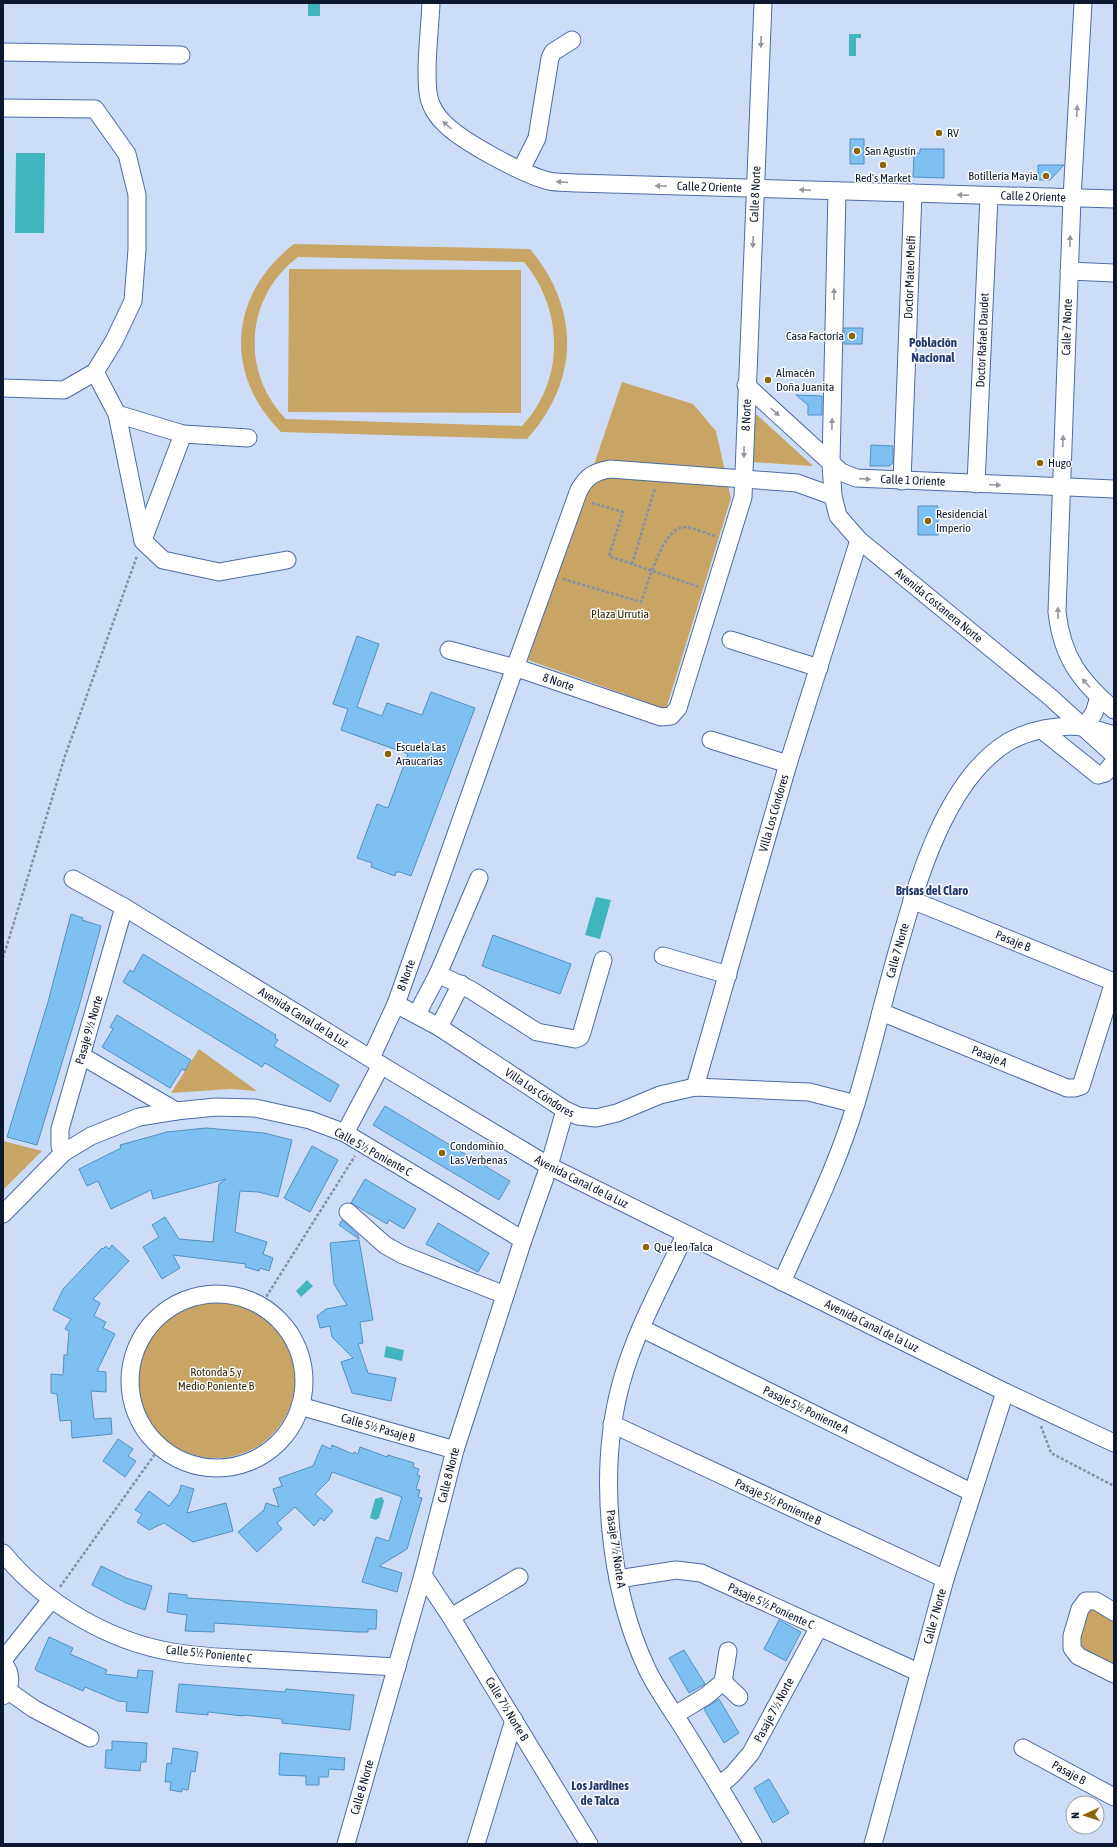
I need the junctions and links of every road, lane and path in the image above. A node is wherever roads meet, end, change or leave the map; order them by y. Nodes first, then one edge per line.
1 (431, 3) edge
2 (762, 3) edge
3 (1083, 3) edge
4 (572, 40) dead end
5 (3, 52) edge
6 (181, 55) dead end
7 (3, 108) edge
8 (521, 170) junction
9 (756, 189) junction
10 (837, 191) junction
11 (913, 193) junction
12 (989, 196) junction
13 (1072, 198) junction
14 (1114, 199) edge
15 (1069, 271) junction
16 (1114, 272) edge
17 (95, 372) junction
18 (746, 386) junction
19 (3, 388) edge
20 (117, 414) junction
21 (183, 434) junction
22 (248, 438) dead end
23 (831, 463) junction
24 (660, 474) junction
25 (744, 480) junction
26 (902, 481) junction
27 (976, 484) junction
28 (1061, 487) junction
29 (1114, 490) edge
30 (833, 496) junction
31 (576, 498) junction
32 (143, 540) junction
33 (859, 540) junction
34 (730, 541) junction
35 (287, 560) dead end
36 (632, 564) junction
37 (653, 571) junction
38 (549, 575) junction
39 (714, 592) junction
40 (731, 640) dead end
41 (449, 650) dead end
42 (516, 668) junction
43 (819, 668) junction
44 (1099, 697) junction
45 (1114, 710) edge
46 (1084, 726) junction
47 (1042, 730) junction
48 (1114, 735) edge
49 (712, 740) dead end
50 (1114, 755) edge
51 (1114, 762) edge
52 (788, 764) junction
53 (479, 878) dead end
54 (73, 879) dead end
55 (912, 900) junction
56 (124, 908) junction
57 (664, 956) dead end
58 (3, 958) edge
59 (603, 960) dead end
60 (438, 974) junction
61 (728, 975) junction
62 (1114, 982) edge
63 (461, 984) junction
64 (396, 1004) junction
65 (881, 1012) junction
66 (417, 1014) junction
67 (439, 1028) junction
68 (82, 1056) junction
69 (376, 1061) junction
70 (695, 1087) junction
71 (856, 1104) junction
72 (565, 1110) junction
73 (176, 1111) junction
74 (345, 1133) junction
75 (363, 1144) junction
76 (63, 1153) junction
77 (549, 1166) junction
78 (348, 1212) dead end
79 (3, 1214) edge
80 (685, 1235) junction
81 (523, 1240) junction
82 (782, 1282) junction
83 (505, 1295) junction
84 (261, 1305) junction
85 (641, 1328) junction
86 (1005, 1392) junction
87 (1033, 1405) junction
88 (300, 1406) junction
89 (612, 1424) junction
90 (1114, 1443) edge
91 (160, 1447) junction
92 (455, 1450) junction
93 (1114, 1486) edge
94 (971, 1492) junction
95 (3, 1553) edge
96 (423, 1576) junction
97 (519, 1577) dead end
98 (618, 1578) junction
99 (945, 1579) junction
100 (51, 1600) junction
101 (1114, 1612) edge
102 (451, 1617) junction
103 (819, 1628) junction
104 (728, 1651) dead end
105 (3, 1662) edge
106 (397, 1667) junction
107 (918, 1672) junction
108 (1114, 1674) edge
109 (724, 1682) junction
110 (5, 1693) edge
111 (739, 1697) dead end
112 (675, 1715) junction
113 (514, 1720) junction
114 (90, 1738) dead end
115 (1023, 1748) dead end
116 (719, 1786) junction
117 (1114, 1796) edge
118 (346, 1844) edge
119 (476, 1844) edge
120 (589, 1844) edge
121 (753, 1844) edge
122 (873, 1844) edge

8 -> 1 street, Calle 2 Oriente
2 -> 9 street, Calle 8 Norte
13 -> 3 street, Calle 7 Norte
4 - 8 street
5 - 6 street
7 - 17 street
9 -> 8 street, Calle 2 Oriente
10 -> 9 street, Calle 2 Oriente
9 -> 18 street, Calle 8 Norte
10 - 11 street, Calle 2 Oriente
23 -> 10 street, Avenida Costanera Norte
12 -> 11 street, Calle 2 Oriente
11 - 26 street, Doctor Mateo Melfi
12 - 13 street, Calle 2 Oriente
12 - 27 street, Doctor Rafael Daudet
13 - 14 street, Calle 2 Oriente
15 -> 13 street, Calle 7 Norte
15 - 16 street
28 -> 15 street, Calle 7 Norte
17 - 19 street
17 - 20 street
18 -> 23 street, Calle 1 Oriente
18 -> 25 street, 8 Norte
20 - 21 street
20 - 32 street
21 - 22 street
21 - 32 street
23 -> 26 street, Calle 1 Oriente
23 - 30 street, Avenida Costanera Norte
24 - 25 street
24 - 31 street
24 - 36 path
25 - 30 street
25 - 34 street, 8 Norte
26 - 27 street, Calle 1 Oriente
27 -> 28 street, Calle 1 Oriente
28 - 29 street, Calle 1 Oriente
44 -> 28 street, Calle 7 Norte
30 - 33 street, Avenida Costanera Norte
31 - 36 path
31 - 38 street
32 - 35 street
32 - 58 path
33 - 43 street, Villa Los Cóndores
33 - 46 street, Avenida Costanera Norte
34 - 37 path
34 - 39 street, 8 Norte
36 - 37 path
37 - 38 path
37 - 39 path
38 - 42 street
39 - 42 street, 8 Norte
40 - 43 street
41 - 42 street
42 - 64 street, 8 Norte
43 - 52 street, Villa Los Cóndores
44 - 45 street
44 - 46 street
46 - 47 street, Calle 7 Norte
46 - 48 street, Avenida Costanera Norte
46 - 50 street, Avenida Costanera Norte
47 - 51 street
47 - 55 street, Calle 7 Norte
49 - 52 street
52 - 61 street, Villa Los Cóndores
53 - 60 street
54 - 56 street, Avenida Canal de la Luz
55 - 62 street, Pasaje B
55 - 65 street, Calle 7 Norte
56 - 68 street, Pasaje 9½ Norte
56 - 69 street, Avenida Canal de la Luz
57 - 61 street
59 - 63 street
60 - 63 street
60 - 66 street
61 - 70 street, Villa Los Cóndores
62 - 65 street, Pasaje A
63 - 67 street
64 - 66 street, Villa Los Cóndores
64 - 69 street, 8 Norte
65 - 71 street, Calle 7 Norte
66 - 67 street, Villa Los Cóndores
67 - 72 street, Villa Los Cóndores
68 - 73 street
68 - 76 street, Pasaje 9½ Norte
69 - 74 street, 8 Norte
69 - 77 street, Avenida Canal de la Luz
70 - 71 street, Villa Los Cóndores
70 - 72 street, Villa Los Cóndores
71 - 82 street, Calle 7 Norte
72 - 77 street, Calle 8 Norte
73 - 74 street, Calle 5½ Poniente C
73 - 76 street, Calle 5½ Poniente C
74 - 75 street, Calle 5½ Poniente C
75 - 81 street, Calle 5½ Poniente C
75 - 84 path
76 - 79 street, Calle 5½ Poniente C
77 - 80 street, Avenida Canal de la Luz
77 - 81 street, Calle 8 Norte
78 - 83 street
80 - 82 street, Avenida Canal de la Luz
80 - 85 street, Pasaje 7½ Norte A
81 - 83 street, Calle 8 Norte
82 - 86 street, Avenida Canal de la Luz
83 - 92 street, Calle 8 Norte
84 - 88 street
84 - 91 street
85 - 89 street, Pasaje 7½ Norte A
85 - 94 street, Pasaje 5½ Poniente A
86 - 87 street, Avenida Canal de la Luz
86 - 94 street, Calle 7 Norte
87 - 90 street, Avenida Canal de la Luz
87 - 93 path
88 - 91 street
88 - 92 street, Calle 5½ Pasaje B
89 - 98 street, Pasaje 7½ Norte A
89 - 99 street, Pasaje 5½ Poniente B
91 - 100 path
92 - 96 street, Calle 8 Norte
94 - 99 street, Calle 7 Norte
95 - 100 street, Calle 5½ Poniente C
96 - 102 street, Calle 7½ Norte B
96 - 106 street, Calle 8 Norte
97 - 102 street
98 - 103 street, Pasaje 5½ Poniente C
98 - 112 street, Pasaje 7½ Norte A
99 - 107 street, Calle 7 Norte
100 - 105 street
100 - 106 street, Calle 5½ Poniente C
101 - 108 street
102 - 113 street, Calle 7½ Norte B
103 - 107 street, Pasaje 5½ Poniente C
103 - 116 street, Pasaje 7½ Norte
104 - 109 street
105 - 110 street
106 - 118 street, Calle 8 Norte
107 - 122 street, Calle 7 Norte
109 - 111 street
109 - 112 street
110 - 114 street
112 - 116 street, Pasaje 7½ Norte A
113 - 119 street
113 - 120 street, Calle 7½ Norte B
115 - 117 street, Pasaje B
116 - 121 street, Pasaje 7½ Norte A

